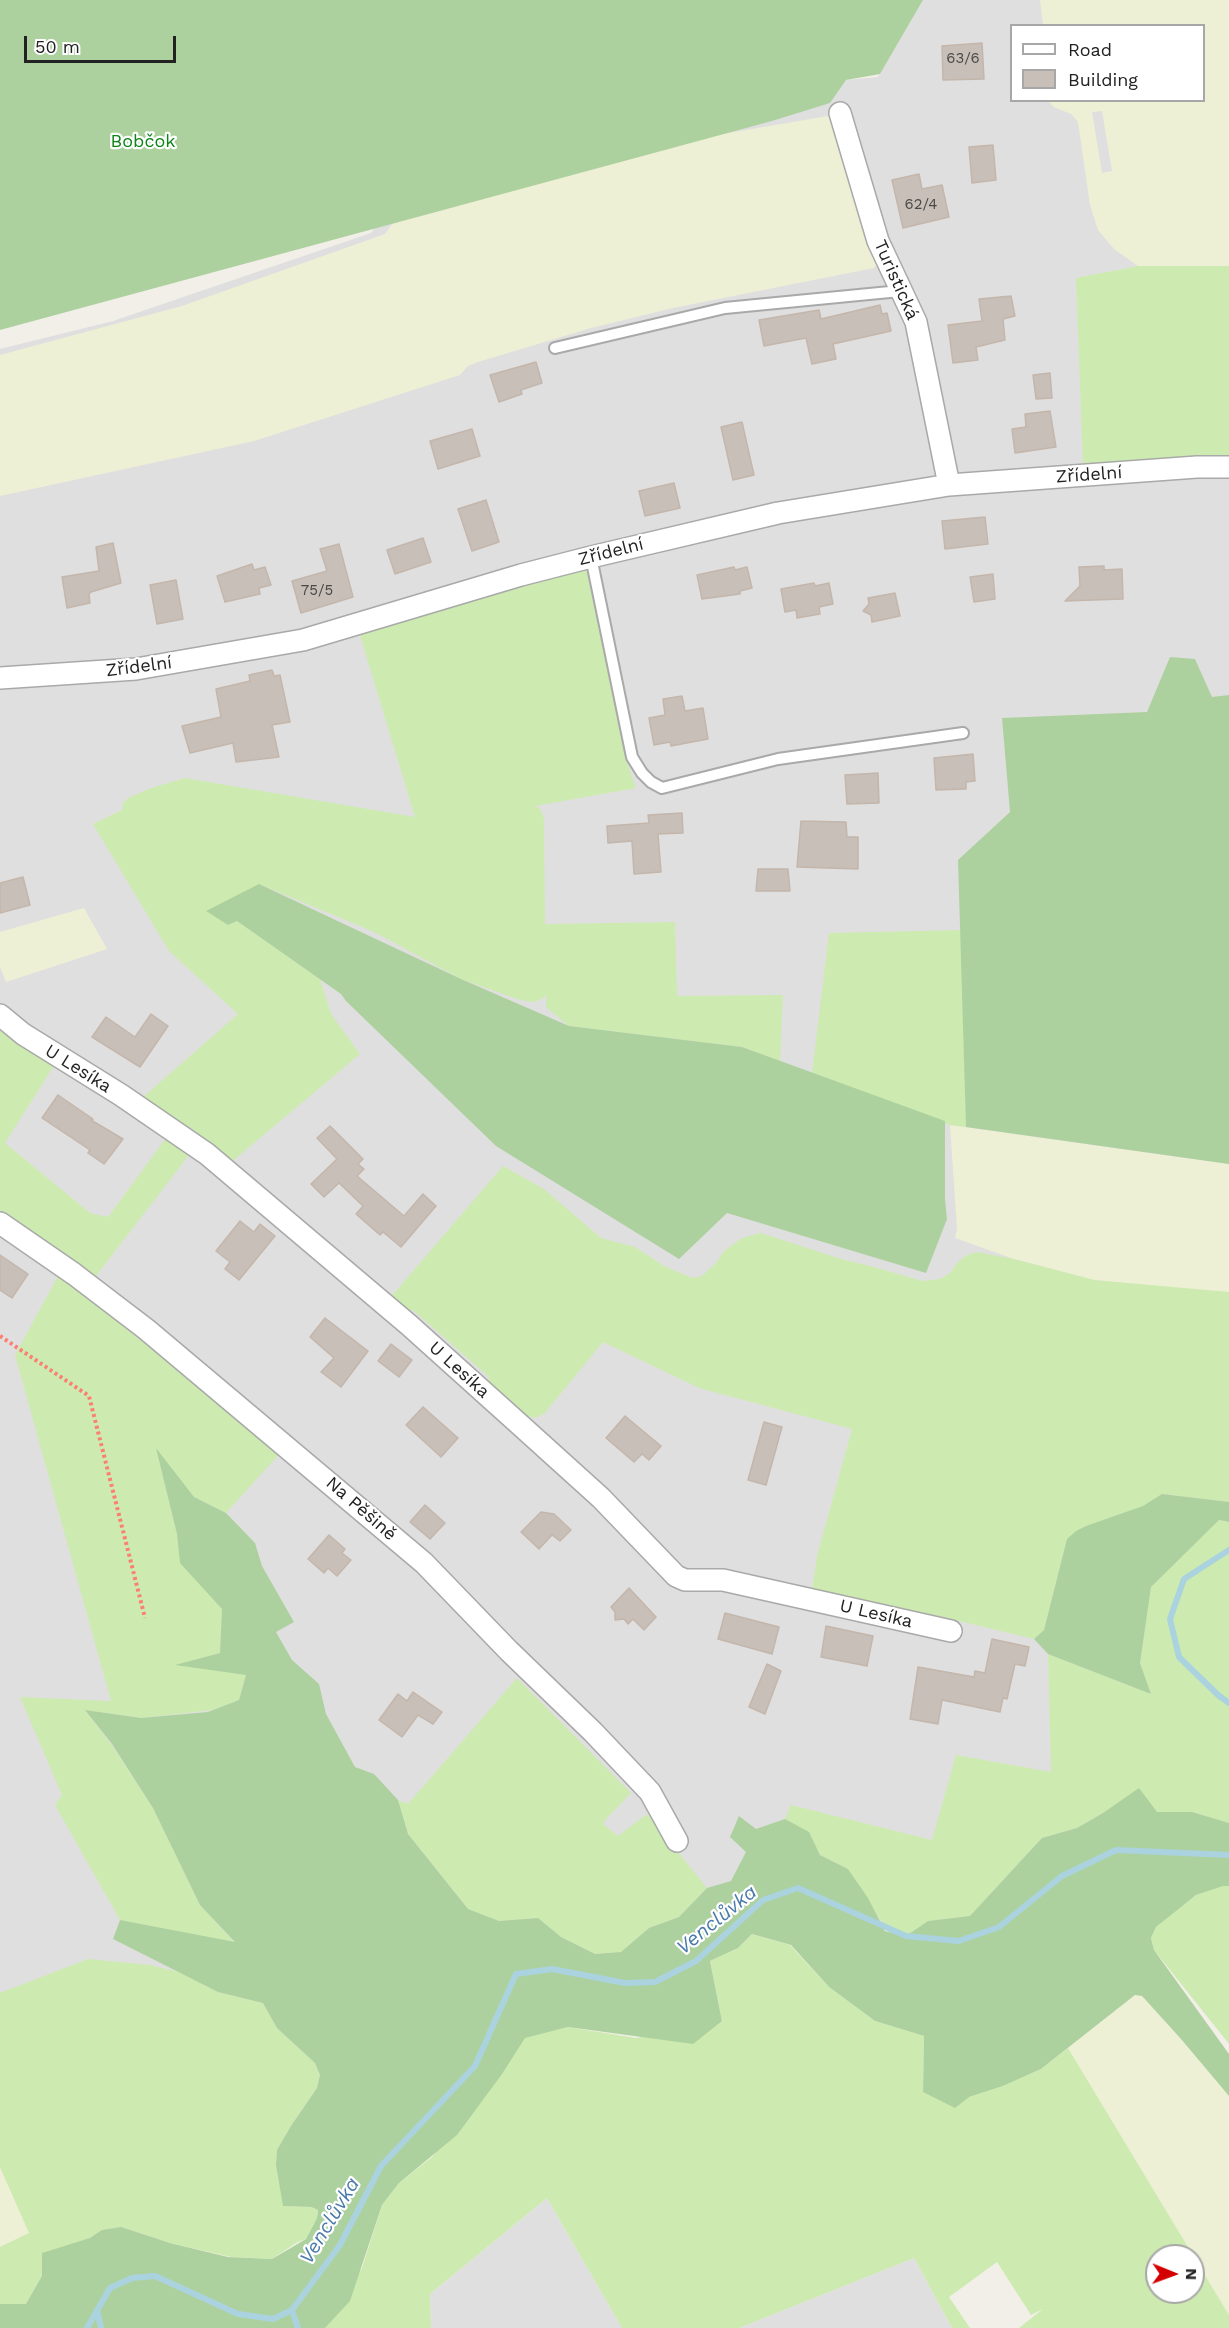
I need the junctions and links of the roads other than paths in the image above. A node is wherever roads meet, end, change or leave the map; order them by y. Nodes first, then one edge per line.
1 (840, 113) dead end
2 (900, 291) junction
3 (555, 348) dead end
4 (1229, 467) edge
5 (950, 485) junction
6 (591, 557) junction
7 (0, 678) edge
8 (963, 733) dead end
9 (0, 1015) edge
10 (0, 1223) edge
11 (951, 1631) dead end
12 (677, 1841) dead end

1 - 2 street, Turistická
2 - 3 lane
2 - 5 street, Turistická
4 - 5 street, Zřídelní
5 - 6 street, Zřídelní
6 - 7 street, Zřídelní
6 - 8 lane
9 - 11 street, U Lesíka
10 - 12 street, Na Pěšině

